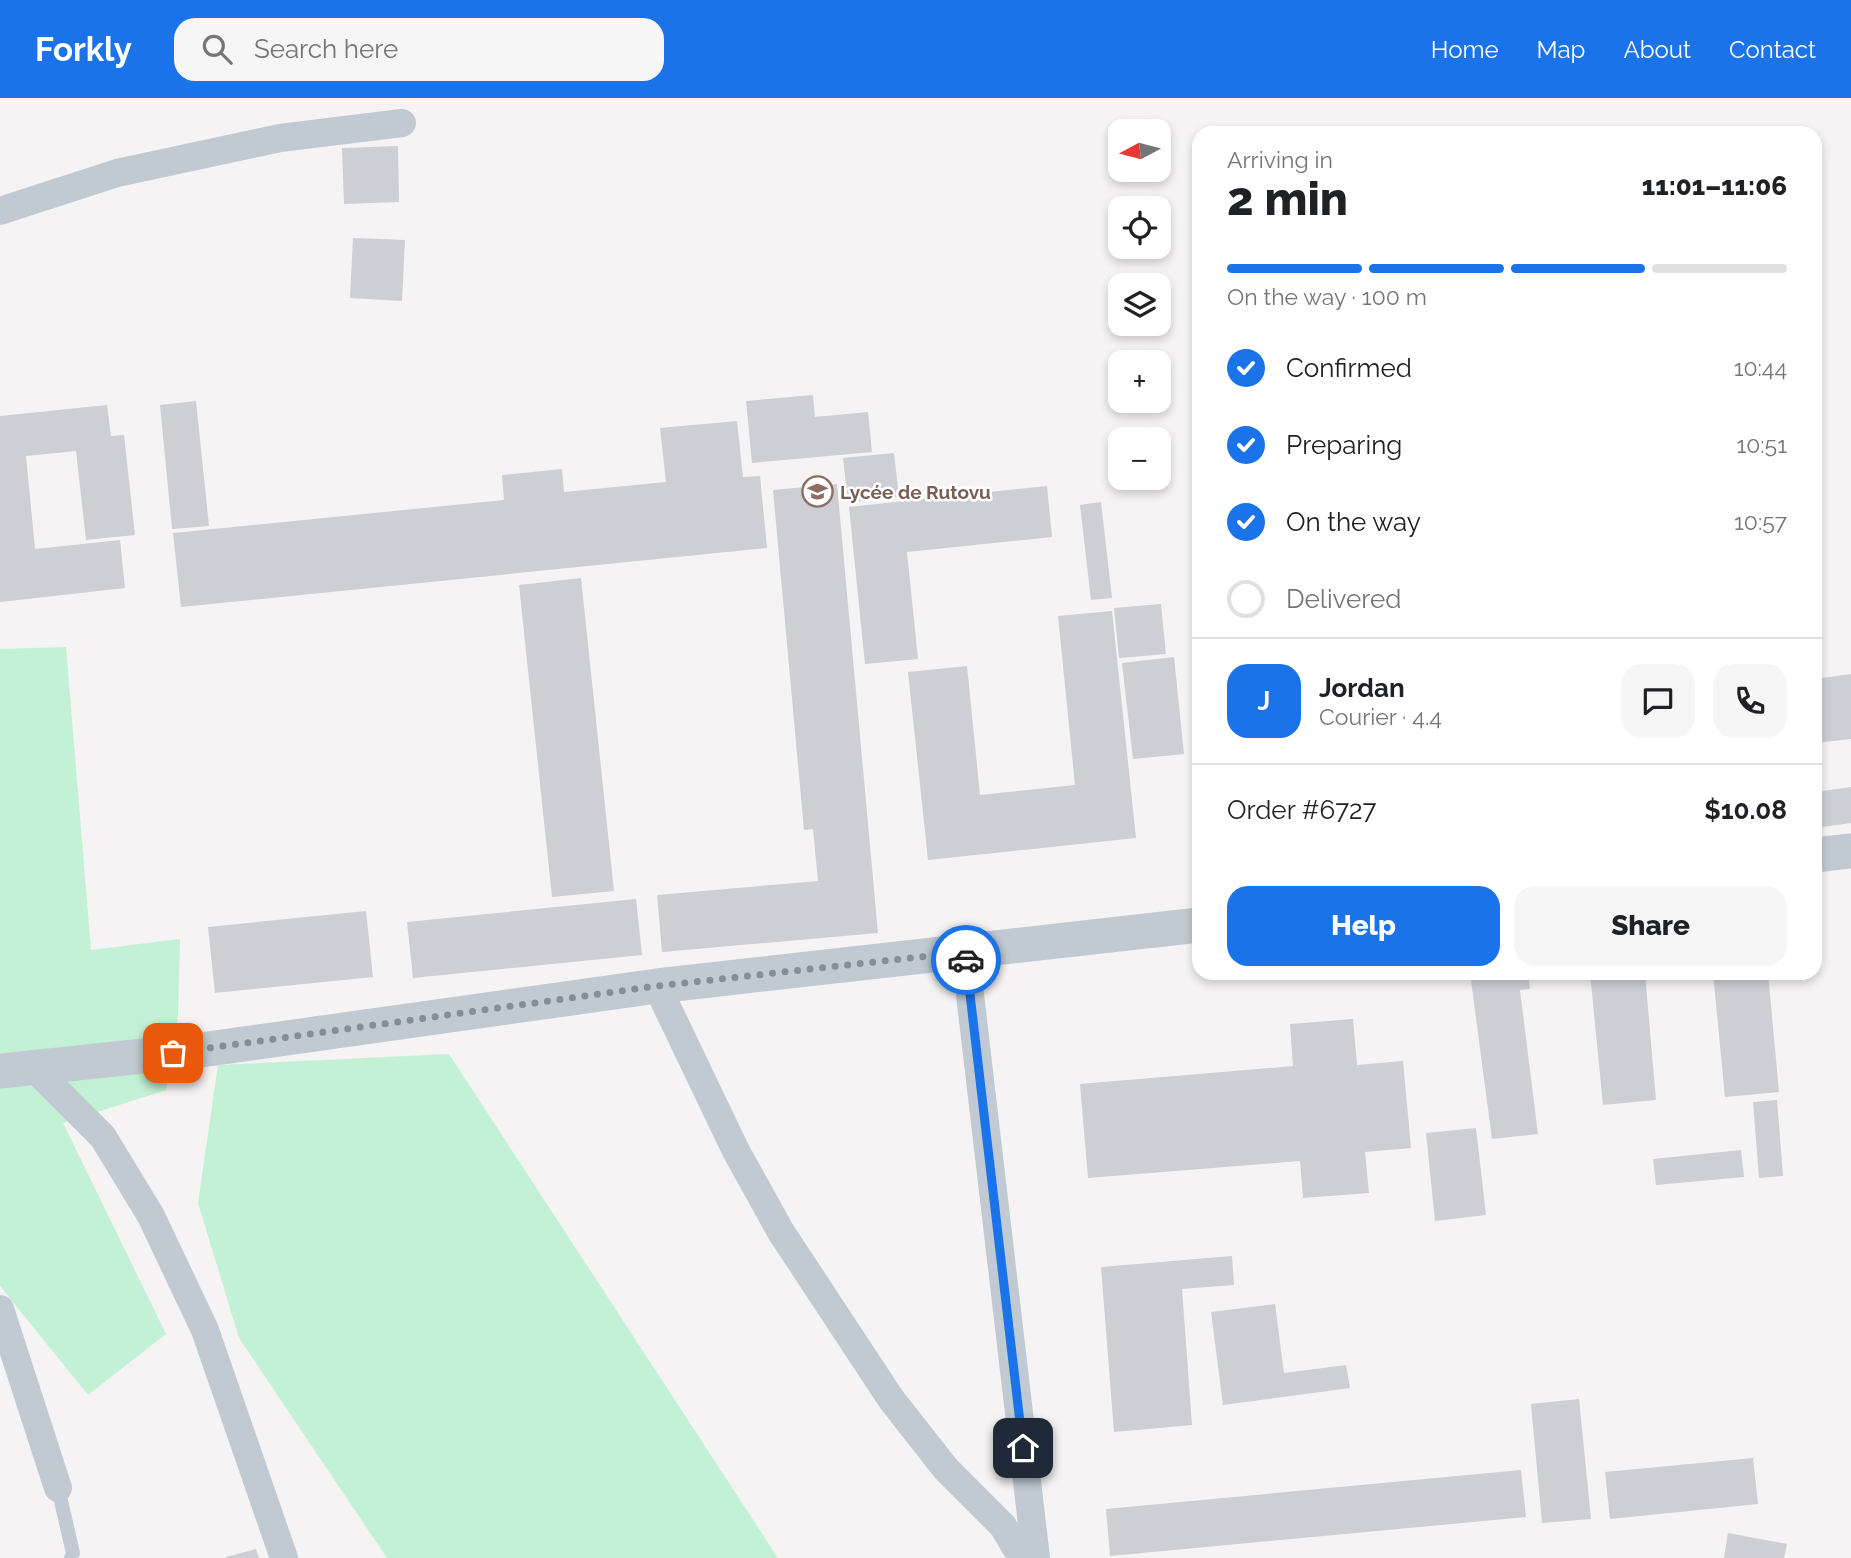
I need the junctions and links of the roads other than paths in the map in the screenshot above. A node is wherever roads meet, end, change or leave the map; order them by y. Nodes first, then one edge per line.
1 (402, 123) dead end
2 (0, 211) edge
3 (1851, 851) edge
4 (1822, 854) edge
5 (1192, 926) edge
6 (965, 952) junction
7 (657, 986) junction
8 (34, 1068) junction
9 (0, 1071) edge
10 (0, 1310) edge
11 (58, 1488) joint
12 (71, 1558) edge
13 (285, 1558) edge
14 (1022, 1558) edge
15 (1036, 1558) edge

1 - 2 street
3 - 4 street
5 - 6 street
6 - 7 street
6 - 15 street
7 - 8 street
7 - 14 street
8 - 9 street
8 - 13 street
10 - 11 street
11 - 12 lane

